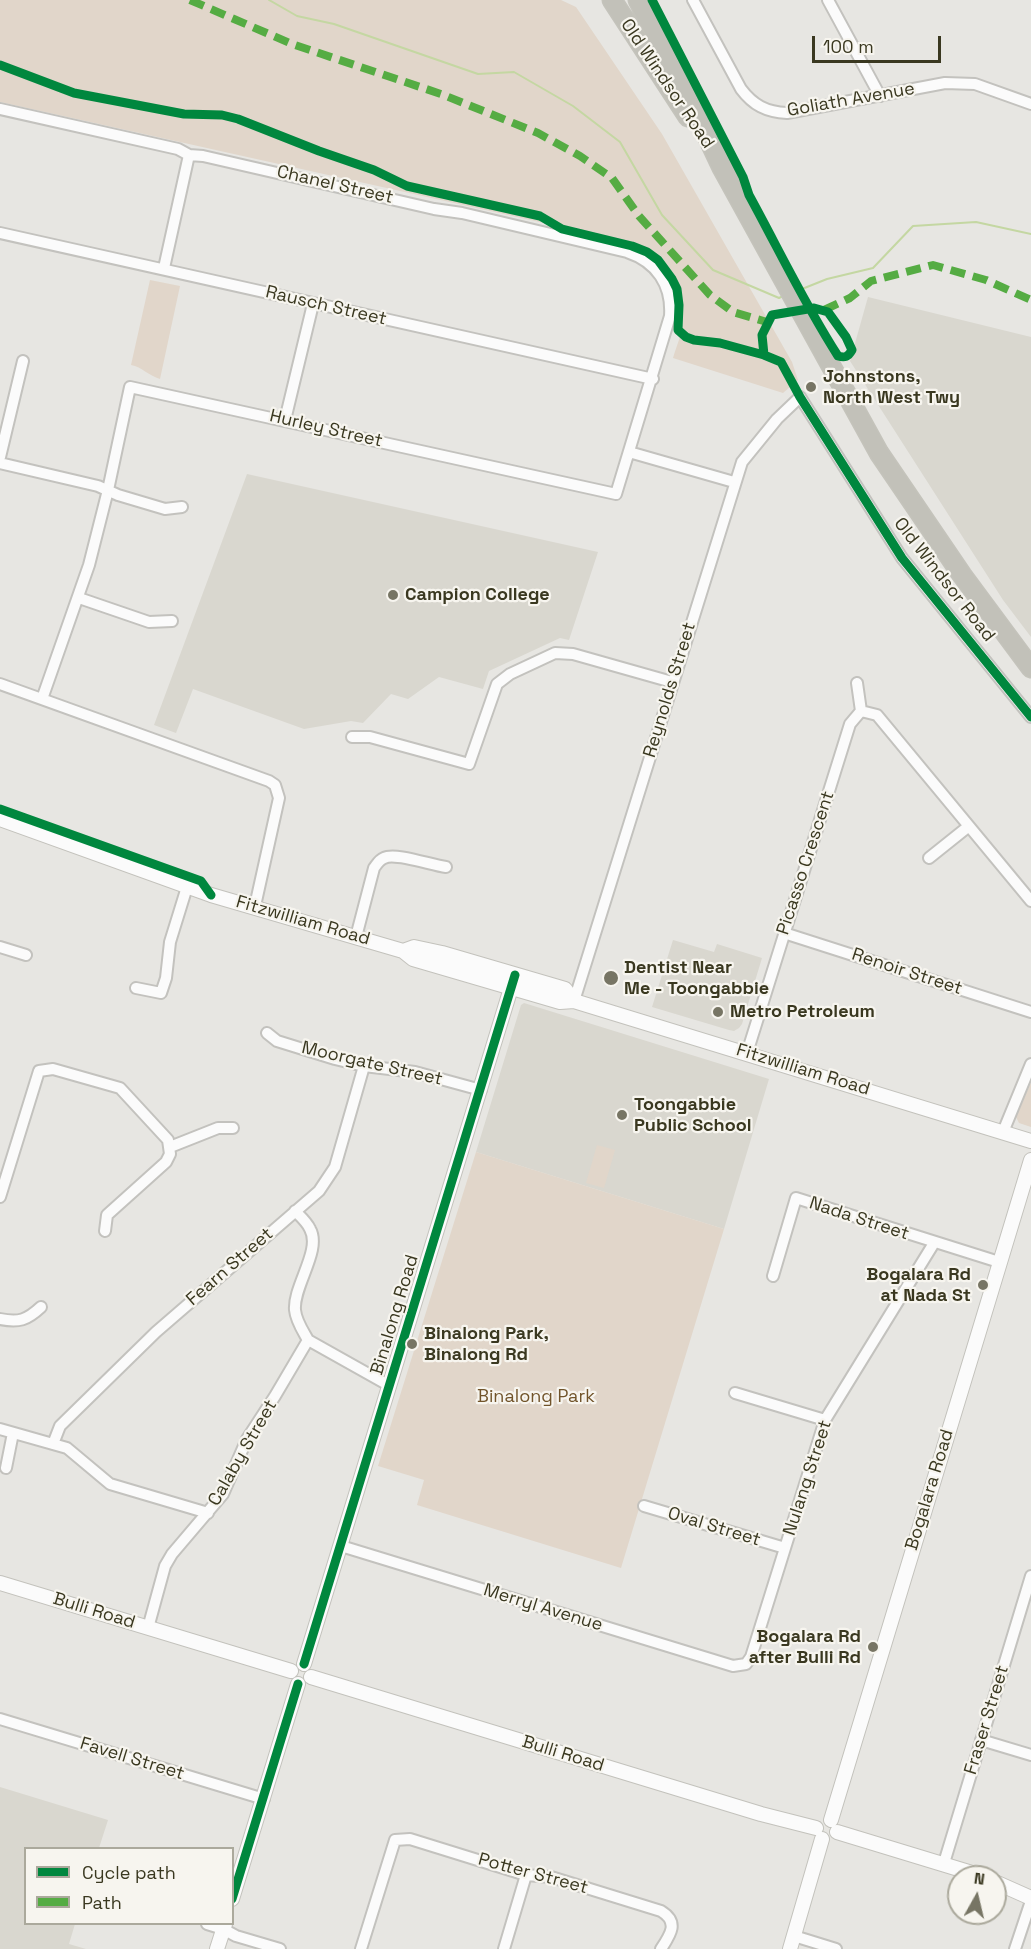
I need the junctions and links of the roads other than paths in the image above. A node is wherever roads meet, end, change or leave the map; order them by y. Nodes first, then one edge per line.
1 (612, 0) edge
2 (638, 0) edge
3 (693, 0) edge
4 (828, 0) edge
5 (880, 96) junction
6 (1031, 104) edge
7 (0, 109) edge
8 (189, 155) junction
9 (722, 168) junction
10 (0, 233) edge
11 (164, 268) junction
12 (662, 277) joint
13 (313, 304) junction
14 (23, 361) dead end
15 (653, 379) junction
16 (800, 398) joint
17 (285, 420) junction
18 (629, 452) junction
19 (0, 456) edge
20 (0, 463) edge
21 (734, 482) junction
22 (108, 490) junction
23 (182, 507) dead end
24 (79, 597) junction
25 (172, 621) dead end
26 (1028, 663) edge
27 (672, 682) junction
28 (857, 683) dead end
29 (0, 684) edge
30 (42, 699) junction
31 (861, 711) junction
32 (1031, 717) edge
33 (352, 737) dead end
34 (0, 819) edge
35 (969, 826) junction
36 (929, 858) dead end
37 (446, 867) dead end
38 (187, 887) junction
39 (1031, 901) edge
40 (255, 906) junction
41 (784, 933) junction
42 (356, 937) junction
43 (0, 947) edge
44 (26, 955) dead end
45 (513, 982) junction
46 (136, 988) dead end
47 (574, 1001) junction
48 (1031, 1012) edge
49 (267, 1033) dead end
50 (747, 1053) junction
51 (1031, 1064) edge
52 (364, 1066) junction
53 (481, 1090) junction
54 (233, 1128) dead end
55 (1003, 1132) junction
56 (1031, 1141) edge
57 (170, 1147) junction
58 (1031, 1160) edge
59 (0, 1197) edge
60 (295, 1211) junction
61 (105, 1231) dead end
62 (934, 1243) junction
63 (999, 1262) junction
64 (773, 1276) dead end
65 (41, 1307) dead end
66 (0, 1319) edge
67 (308, 1340) junction
68 (390, 1386) junction
69 (735, 1393) dead end
70 (825, 1420) junction
71 (0, 1429) edge
72 (12, 1433) junction
73 (52, 1444) junction
74 (6, 1468) dead end
75 (644, 1506) dead end
76 (208, 1513) junction
77 (341, 1546) junction
78 (785, 1548) junction
79 (1031, 1576) edge
80 (0, 1583) edge
81 (148, 1628) junction
82 (746, 1664) joint
83 (298, 1668) junction
84 (305, 1681) junction
85 (0, 1719) edge
86 (981, 1740) junction
87 (1031, 1755) edge
88 (264, 1799) junction
89 (834, 1826) junction
90 (819, 1833) junction
91 (944, 1863) junction
92 (950, 1865) edge
93 (526, 1875) junction
94 (1007, 1887) edge
95 (234, 1893) edge
96 (1031, 1899) edge
97 (224, 1926) edge
98 (792, 1942) edge
99 (217, 1949) edge
100 (280, 1949) edge
101 (361, 1949) edge
102 (504, 1949) edge
103 (661, 1949) edge
104 (836, 1949) edge
105 (1015, 1949) edge

1 - 9 highway, Old Windsor Road
2 - 9 highway, Old Windsor Road
3 - 5 street, Goliath Avenue
4 - 5 street
5 - 6 street, Goliath Avenue
7 - 8 street, Chanel Street
8 - 11 street
8 - 12 street, Chanel Street
9 - 26 highway, Old Windsor Road
10 - 11 street, Rausch Street
11 - 13 street, Rausch Street
12 - 15 street, Hurley Street
13 - 15 street, Rausch Street
13 - 17 street
14 - 19 street
15 - 18 street, Hurley Street
16 - 21 street, Reynolds Street
16 - 32 street, Old Windsor Road
17 - 18 street, Hurley Street
17 - 22 street, Hurley Street
18 - 21 street
20 - 22 street
21 - 27 street, Reynolds Street
22 - 23 street
22 - 24 street, Hurley Street
24 - 25 street
24 - 30 street, Hurley Street
27 - 33 street
27 - 47 street, Reynolds Street
28 - 31 street
29 - 30 street
30 - 40 street
31 - 35 street
31 - 41 street, Picasso Crescent
34 - 38 street, Fitzwilliam Road
35 - 36 street
35 - 39 street
37 - 42 street
38 - 40 street, Fitzwilliam Road
38 - 46 street
40 - 42 street, Fitzwilliam Road
41 - 48 street, Renoir Street
41 - 50 street, Picasso Crescent
42 - 45 street, Fitzwilliam Road
43 - 44 street
45 - 47 street, Fitzwilliam Road
45 - 53 street, Binalong Road
47 - 50 street, Fitzwilliam Road
49 - 52 street, Moorgate Street
50 - 55 street, Fitzwilliam Road
51 - 55 street
52 - 53 street, Moorgate Street
52 - 60 street, Fearn Street
53 - 68 street, Binalong Road
54 - 57 street
55 - 56 street, Fitzwilliam Road
57 - 59 street
57 - 61 street
58 - 63 street, Bogalara Road
60 - 67 street
60 - 73 street, Fearn Street
62 - 63 street, Nada Street
62 - 64 street, Nada Street
62 - 70 street, Nulang Street
63 - 89 street, Bogalara Road
65 - 66 street
67 - 68 street
67 - 76 street, Calaby Street
68 - 77 street, Binalong Road
69 - 70 street
70 - 78 street, Nulang Street
71 - 72 street
72 - 73 street
72 - 74 street
73 - 76 street
75 - 78 street, Oval Street
76 - 81 street, Calaby Street
77 - 82 street, Merryl Avenue
77 - 83 street, Binalong Road
78 - 82 street, Nulang Street
79 - 86 street, Fraser Street
80 - 81 street, Bulli Road
81 - 83 street, Bulli Road
83 - 84 street
84 - 88 street
84 - 90 street, Bulli Road
85 - 88 street, Favell Street
86 - 87 street
86 - 91 street, Fraser Street
88 - 95 street
89 - 90 street
89 - 91 street
90 - 98 street
91 - 92 street
93 - 101 street, Potter Street
93 - 102 street
93 - 103 street, Potter Street
94 - 96 street
96 - 105 street
97 - 99 street
97 - 100 street
98 - 104 street

